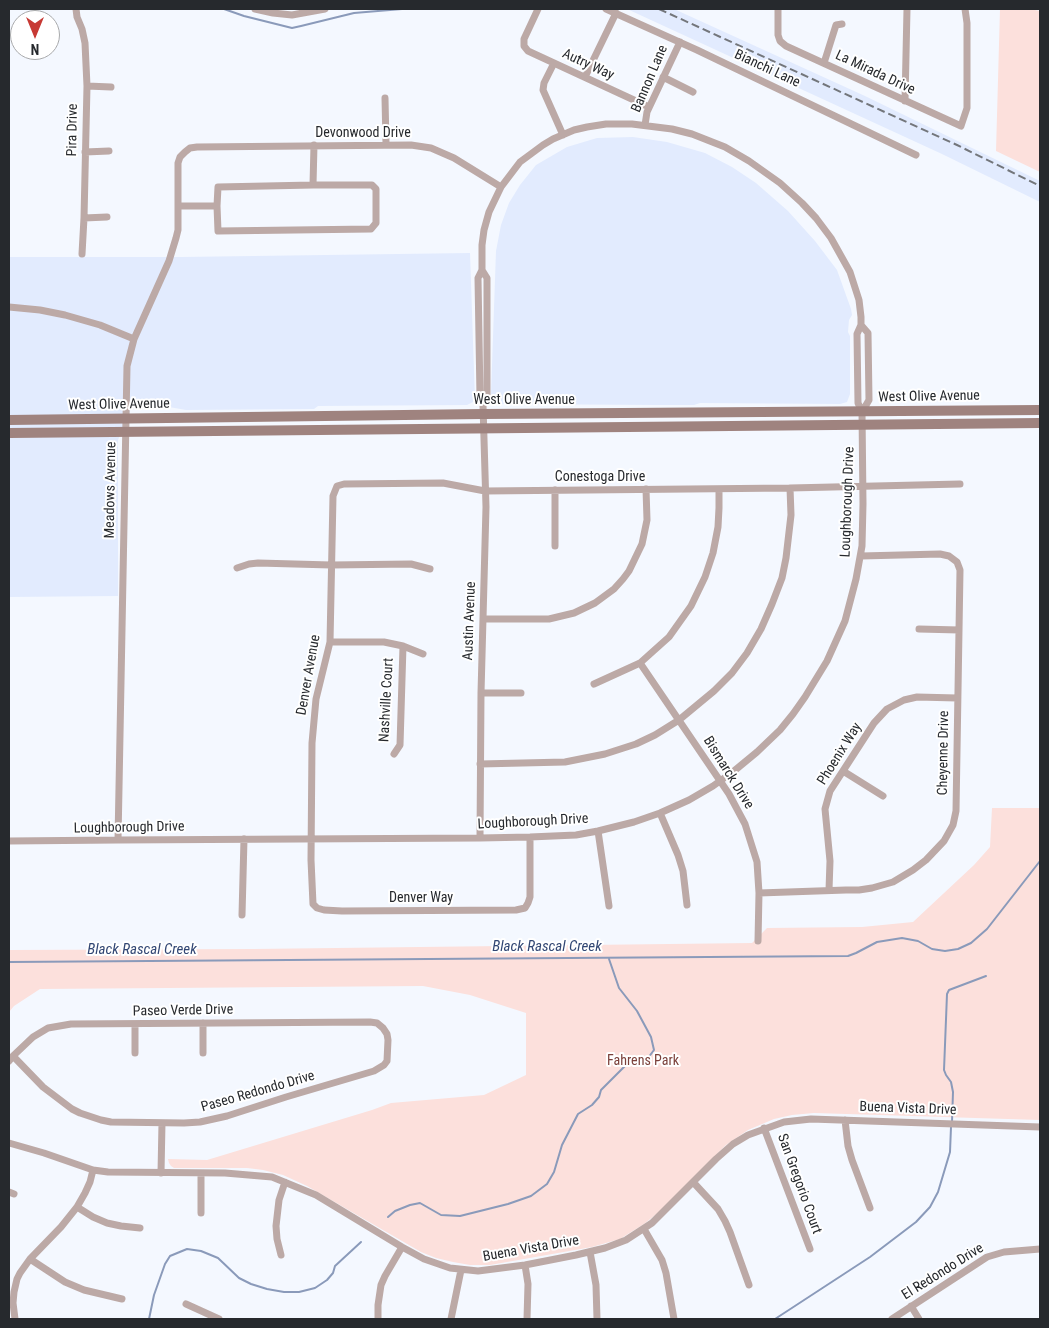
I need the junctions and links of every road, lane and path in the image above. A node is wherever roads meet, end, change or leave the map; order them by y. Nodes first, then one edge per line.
1 (76, 9) edge
2 (256, 9) edge
3 (325, 9) edge
4 (538, 9) edge
5 (606, 9) edge
6 (778, 9) edge
7 (907, 9) edge
8 (965, 9) edge
9 (616, 13) junction
10 (842, 24) dead end
11 (680, 42) junction
12 (824, 62) junction
13 (554, 63) junction
14 (585, 77) junction
15 (663, 78) junction
16 (86, 86) junction
17 (111, 87) dead end
18 (693, 92) dead end
19 (385, 98) dead end
20 (905, 101) junction
21 (649, 107) junction
22 (645, 125) junction
23 (562, 135) junction
24 (386, 144) junction
25 (314, 145) junction
26 (109, 151) dead end
27 (85, 152) junction
28 (185, 152) joint
29 (916, 155) dead end
30 (313, 185) junction
31 (501, 187) junction
32 (178, 206) junction
33 (217, 206) junction
34 (107, 217) dead end
35 (84, 218) junction
36 (82, 254) dead end
37 (482, 270) junction
38 (9, 307) edge
39 (861, 325) junction
40 (483, 330) junction
41 (134, 339) junction
42 (483, 410) junction
43 (1040, 410) edge
44 (862, 412) junction
45 (125, 419) junction
46 (9, 420) edge
47 (1040, 423) edge
48 (862, 425) junction
49 (484, 428) junction
50 (124, 432) junction
51 (9, 433) edge
52 (960, 484) dead end
53 (337, 486) joint
54 (864, 486) junction
55 (790, 488) junction
56 (646, 489) junction
57 (719, 489) junction
58 (485, 490) junction
59 (555, 490) junction
60 (555, 546) dead end
61 (861, 556) junction
62 (331, 565) junction
63 (237, 568) dead end
64 (430, 569) dead end
65 (483, 619) junction
66 (919, 629) dead end
67 (959, 630) junction
68 (330, 642) junction
69 (403, 646) junction
70 (423, 654) dead end
71 (640, 663) junction
72 (594, 684) dead end
73 (481, 693) junction
74 (521, 693) dead end
75 (958, 698) junction
76 (679, 720) junction
77 (394, 754) dead end
78 (480, 764) junction
79 (842, 771) junction
80 (721, 781) junction
81 (883, 796) dead end
82 (660, 813) junction
83 (598, 831) junction
84 (530, 837) junction
85 (480, 838) junction
86 (244, 839) junction
87 (312, 839) junction
88 (118, 840) junction
89 (9, 842) edge
90 (829, 890) junction
91 (759, 893) junction
92 (687, 905) dead end
93 (609, 906) dead end
94 (242, 915) dead end
95 (758, 941) dead end
96 (370, 1022) joint
97 (203, 1023) junction
98 (135, 1024) junction
99 (204, 1052) dead end
100 (135, 1053) dead end
101 (11, 1059) edge
102 (845, 1120) junction
103 (162, 1123) junction
104 (1040, 1127) edge
105 (764, 1128) junction
106 (9, 1143) edge
107 (93, 1170) junction
108 (161, 1173) junction
109 (201, 1173) junction
110 (285, 1182) junction
111 (693, 1182) junction
112 (77, 1207) junction
113 (870, 1208) dead end
114 (201, 1213) dead end
115 (140, 1228) dead end
116 (644, 1229) junction
117 (402, 1247) junction
118 (810, 1249) dead end
119 (1040, 1249) edge
120 (590, 1252) junction
121 (281, 1255) dead end
122 (30, 1259) junction
123 (525, 1264) junction
124 (461, 1270) junction
125 (749, 1286) dead end
126 (122, 1299) dead end
127 (186, 1304) dead end
128 (911, 1306) junction
129 (15, 1319) edge
130 (216, 1319) edge
131 (378, 1319) edge
132 (451, 1319) edge
133 (527, 1319) edge
134 (597, 1319) edge
135 (674, 1319) edge
136 (892, 1319) edge
137 (920, 1319) edge

1 - 16 street, Pira Drive
2 - 3 street
4 - 13 street, Autry Way
5 - 9 street, Bianchi Lane
6 - 12 street, La Mirada Drive
7 - 20 street
8 - 20 street, La Mirada Drive
9 - 11 street, Bianchi Lane
9 - 14 street
10 - 12 street
11 - 15 street, Bannon Lane
11 - 29 street, Bianchi Lane
12 - 20 street, La Mirada Drive
13 - 14 street, Autry Way
13 - 23 street
14 - 21 street, Autry Way
15 - 18 street
15 - 21 street, Bannon Lane
16 - 17 street
16 - 27 street, Pira Drive
19 - 24 street
21 - 22 street, Bannon Lane
22 - 23 street
22 - 39 street, Loughborough Drive
23 - 31 street
24 - 25 street, Devonwood Drive
24 - 31 street, Devonwood Drive
25 - 28 street, Devonwood Drive
25 - 30 street
26 - 27 street
27 - 35 street, Pira Drive
28 - 32 street, Meadows Avenue
30 - 33 street
30 - 33 street
31 - 37 street, Austin Avenue
32 - 33 street
32 - 41 street, Meadows Avenue
34 - 35 street
35 - 36 street, Pira Drive
37 - 40 street, Austin Avenue
37 - 40 street, Austin Avenue
38 - 41 street
39 - 44 street, Loughborough Drive
39 - 44 street, Loughborough Drive
40 - 42 street, Austin Avenue
40 - 42 street, Austin Avenue
41 - 45 street, Meadows Avenue
42 - 44 main road, West Olive Avenue
42 - 45 main road, West Olive Avenue
42 - 49 street, Austin Avenue
43 - 44 main road, West Olive Avenue
44 - 48 street, Loughborough Drive
45 - 46 main road, West Olive Avenue
45 - 50 street, Meadows Avenue
47 - 48 main road, West Olive Avenue
48 - 49 main road, West Olive Avenue
48 - 54 street, Loughborough Drive
49 - 50 main road, West Olive Avenue
49 - 58 street, Austin Avenue
50 - 51 main road, West Olive Avenue
50 - 88 street, Meadows Avenue
52 - 54 street, Conestoga Drive
53 - 58 street, Conestoga Drive
53 - 62 street, Denver Avenue
54 - 55 street, Conestoga Drive
54 - 61 street, Loughborough Drive
55 - 57 street, Conestoga Drive
55 - 76 street
56 - 57 street, Conestoga Drive
56 - 59 street, Conestoga Drive
56 - 65 street
57 - 71 street
58 - 59 street, Conestoga Drive
58 - 65 street, Austin Avenue
59 - 60 street
61 - 67 street, Cheyenne Drive
61 - 80 street, Loughborough Drive
62 - 63 street
62 - 64 street
62 - 68 street, Denver Avenue
65 - 73 street, Austin Avenue
66 - 67 street
67 - 75 street, Cheyenne Drive
68 - 69 street
68 - 87 street, Denver Avenue
69 - 70 street
69 - 77 street, Nashville Court
71 - 72 street
71 - 76 street, Bismarck Drive
73 - 74 street
73 - 78 street, Austin Avenue
75 - 79 street, Phoenix Way
75 - 90 street, Cheyenne Drive
76 - 78 street
76 - 80 street, Bismarck Drive
78 - 85 street, Austin Avenue
79 - 81 street
79 - 90 street, Phoenix Way
80 - 82 street, Loughborough Drive
80 - 91 street, Bismarck Drive
82 - 83 street, Loughborough Drive
82 - 92 street
83 - 84 street, Loughborough Drive
83 - 93 street
84 - 85 street, Loughborough Drive
84 - 87 street, Denver Way
85 - 87 street, Loughborough Drive
86 - 87 street, Loughborough Drive
86 - 88 street, Loughborough Drive
86 - 94 street
88 - 89 street, Loughborough Drive
90 - 91 street, Cheyenne Drive
91 - 95 street, Bismarck Drive
96 - 97 street, Paseo Verde Drive
96 - 103 street, Paseo Redondo Drive
97 - 98 street, Paseo Verde Drive
97 - 99 street
98 - 100 street
98 - 101 street, Paseo Verde Drive
101 - 103 street, Paseo Redondo Drive
102 - 104 street, Buena Vista Drive
102 - 105 street, Buena Vista Drive
102 - 113 street
103 - 108 street
105 - 111 street, Buena Vista Drive
105 - 118 street, San Gregorio Court
106 - 107 street, Buena Vista Drive
107 - 108 street, Buena Vista Drive
107 - 112 street
108 - 109 street, Buena Vista Drive
109 - 110 street, Buena Vista Drive
109 - 114 street
110 - 117 street, Buena Vista Drive
110 - 121 street
111 - 116 street, Buena Vista Drive
111 - 125 street
112 - 115 street
112 - 122 street
116 - 120 street, Buena Vista Drive
116 - 135 street
117 - 124 street, Buena Vista Drive
117 - 131 street
119 - 128 street, El Redondo Drive
120 - 123 street, Buena Vista Drive
120 - 134 street
122 - 126 street
122 - 129 street
123 - 124 street, Buena Vista Drive
123 - 133 street
124 - 132 street
127 - 130 street
128 - 136 street, El Redondo Drive
128 - 137 street

